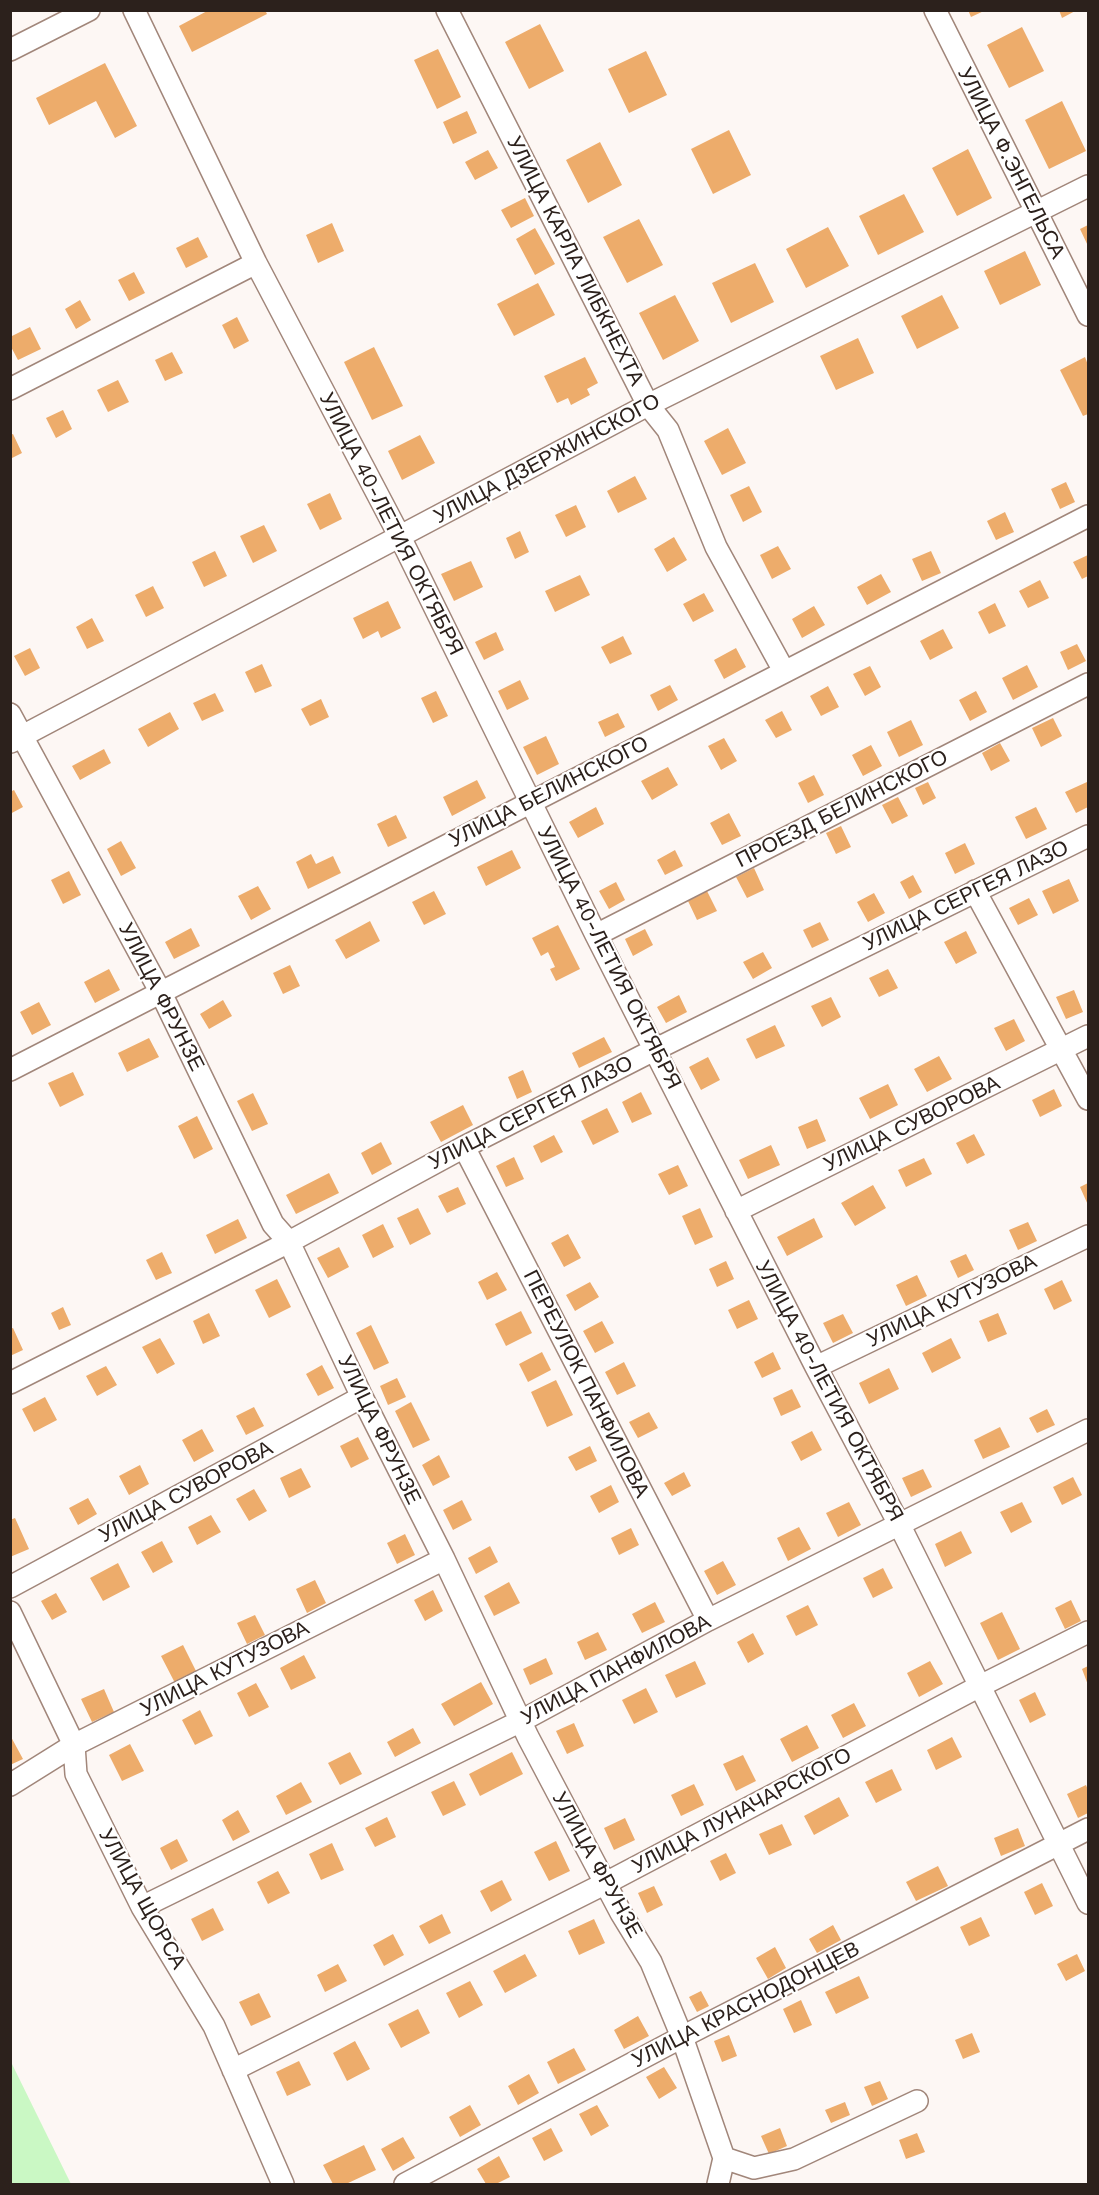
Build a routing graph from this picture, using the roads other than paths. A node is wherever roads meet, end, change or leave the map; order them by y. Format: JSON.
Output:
{"nodes":[{"id":1,"x":89,"y":10,"type":"edge"},
{"id":2,"x":134,"y":10,"type":"edge"},
{"id":3,"x":447,"y":10,"type":"edge"},
{"id":4,"x":934,"y":10,"type":"edge"},
{"id":5,"x":10,"y":50,"type":"edge"},
{"id":6,"x":1089,"y":186,"type":"edge"},
{"id":7,"x":1035,"y":212,"type":"junction"},
{"id":8,"x":256,"y":262,"type":"junction"},
{"id":9,"x":1089,"y":315,"type":"edge"},
{"id":10,"x":10,"y":389,"type":"edge"},
{"id":11,"x":648,"y":405,"type":"junction"},
{"id":12,"x":1089,"y":516,"type":"edge"},
{"id":13,"x":400,"y":537,"type":"junction"},
{"id":14,"x":784,"y":670,"type":"junction"},
{"id":15,"x":1089,"y":684,"type":"edge"},
{"id":16,"x":10,"y":714,"type":"edge"},
{"id":17,"x":16,"y":740,"type":"edge"},
{"id":18,"x":531,"y":802,"type":"junction"},
{"id":19,"x":1089,"y":836,"type":"edge"},
{"id":20,"x":975,"y":891,"type":"junction"},
{"id":21,"x":596,"y":935,"type":"junction"},
{"id":22,"x":160,"y":992,"type":"junction"},
{"id":23,"x":1089,"y":1036,"type":"edge"},
{"id":24,"x":1063,"y":1049,"type":"junction"},
{"id":25,"x":654,"y":1050,"type":"junction"},
{"id":26,"x":10,"y":1070,"type":"edge"},
{"id":27,"x":1089,"y":1099,"type":"edge"},
{"id":28,"x":464,"y":1148,"type":"junction"},
{"id":29,"x":736,"y":1211,"type":"junction"},
{"id":30,"x":1089,"y":1236,"type":"edge"},
{"id":31,"x":289,"y":1242,"type":"junction"},
{"id":32,"x":816,"y":1367,"type":"junction"},
{"id":33,"x":10,"y":1383,"type":"edge"},
{"id":34,"x":362,"y":1397,"type":"junction"},
{"id":35,"x":1089,"y":1430,"type":"edge"},
{"id":36,"x":898,"y":1524,"type":"junction"},
{"id":37,"x":444,"y":1559,"type":"junction"},
{"id":38,"x":10,"y":1587,"type":"edge"},
{"id":39,"x":10,"y":1612,"type":"edge"},
{"id":40,"x":708,"y":1620,"type":"junction"},
{"id":41,"x":1089,"y":1632,"type":"edge"},
{"id":42,"x":980,"y":1686,"type":"junction"},
{"id":43,"x":521,"y":1721,"type":"junction"},
{"id":44,"x":74,"y":1744,"type":"junction"},
{"id":45,"x":10,"y":1785,"type":"edge"},
{"id":46,"x":1089,"y":1829,"type":"edge"},
{"id":47,"x":1058,"y":1843,"type":"junction"},
{"id":48,"x":606,"y":1883,"type":"junction"},
{"id":49,"x":1089,"y":1903,"type":"edge"},
{"id":50,"x":142,"y":1907,"type":"junction"},
{"id":51,"x":682,"y":2037,"type":"junction"},
{"id":52,"x":233,"y":2070,"type":"junction"},
{"id":53,"x":917,"y":2101,"type":"dead end"},
{"id":54,"x":724,"y":2158,"type":"junction"},
{"id":55,"x":283,"y":2184,"type":"edge"},
{"id":56,"x":405,"y":2184,"type":"edge"},
{"id":57,"x":718,"y":2184,"type":"edge"}],
"edges":[{"from":1,"to":5,"type":"street"},
{"from":2,"to":8,"type":"street","name":"УЛИЦА 40-ЛЕТИЯ ОКТЯБРЯ"},
{"from":3,"to":11,"type":"street","name":"УЛИЦА КАРЛА ЛИБКНЕХТА"},
{"from":4,"to":7,"type":"street","name":"УЛИЦА Ф.ЭНГЕЛЬСА"},
{"from":6,"to":7,"type":"street","name":"УЛИЦА ДЗЕРЖИНСКОГО"},
{"from":7,"to":9,"type":"street","name":"УЛИЦА Ф.ЭНГЕЛЬСА"},
{"from":7,"to":11,"type":"street","name":"УЛИЦА ДЗЕРЖИНСКОГО"},
{"from":8,"to":10,"type":"street"},
{"from":8,"to":13,"type":"street","name":"УЛИЦА 40-ЛЕТИЯ ОКТЯБРЯ"},
{"from":11,"to":13,"type":"street","name":"УЛИЦА ДЗЕРЖИНСКОГО"},
{"from":11,"to":14,"type":"street","name":"УЛИЦА КАРЛА ЛИБКНЕХТА"},
{"from":12,"to":14,"type":"street","name":"УЛИЦА БЕЛИНСКОГО"},
{"from":13,"to":17,"type":"street","name":"УЛИЦА ДЗЕРЖИНСКОГО"},
{"from":13,"to":18,"type":"street","name":"УЛИЦА 40-ЛЕТИЯ ОКТЯБРЯ"},
{"from":14,"to":18,"type":"street","name":"УЛИЦА БЕЛИНСКОГО"},
{"from":15,"to":21,"type":"street","name":"ПРОЕЗД БЕЛИНСКОГО"},
{"from":16,"to":17,"type":"street","name":"УЛИЦА ФРУНЗЕ"},
{"from":17,"to":22,"type":"street","name":"УЛИЦА ФРУНЗЕ"},
{"from":18,"to":21,"type":"street","name":"УЛИЦА 40-ЛЕТИЯ ОКТЯБРЯ"},
{"from":18,"to":22,"type":"street","name":"УЛИЦА БЕЛИНСКОГО"},
{"from":19,"to":20,"type":"street","name":"УЛИЦА СЕРГЕЯ ЛАЗО"},
{"from":20,"to":24,"type":"street"},
{"from":20,"to":25,"type":"street","name":"УЛИЦА СЕРГЕЯ ЛАЗО"},
{"from":21,"to":25,"type":"street","name":"УЛИЦА 40-ЛЕТИЯ ОКТЯБРЯ"},
{"from":22,"to":26,"type":"street","name":"УЛИЦА БЕЛИНСКОГО"},
{"from":22,"to":31,"type":"street","name":"УЛИЦА ФРУНЗЕ"},
{"from":23,"to":24,"type":"street","name":"УЛИЦА СУВОРОВА"},
{"from":24,"to":27,"type":"street"},
{"from":24,"to":29,"type":"street","name":"УЛИЦА СУВОРОВА"},
{"from":25,"to":28,"type":"street","name":"УЛИЦА СЕРГЕЯ ЛАЗО"},
{"from":25,"to":29,"type":"street","name":"УЛИЦА 40-ЛЕТИЯ ОКТЯБРЯ"},
{"from":28,"to":31,"type":"street","name":"УЛИЦА СЕРГЕЯ ЛАЗО"},
{"from":28,"to":40,"type":"street","name":"ПЕРЕУЛОК ПАНФИЛОВА"},
{"from":29,"to":32,"type":"street","name":"УЛИЦА 40-ЛЕТИЯ ОКТЯБРЯ"},
{"from":30,"to":32,"type":"street","name":"УЛИЦА КУТУЗОВА"},
{"from":31,"to":33,"type":"street","name":"УЛИЦА СЕРГЕЯ ЛАЗО"},
{"from":31,"to":34,"type":"street","name":"УЛИЦА ФРУНЗЕ"},
{"from":32,"to":36,"type":"street","name":"УЛИЦА 40-ЛЕТИЯ ОКТЯБРЯ"},
{"from":34,"to":37,"type":"street","name":"УЛИЦА ФРУНЗЕ"},
{"from":34,"to":38,"type":"street","name":"УЛИЦА СУВОРОВА"},
{"from":35,"to":36,"type":"street","name":"УЛИЦА ПАНФИЛОВА"},
{"from":36,"to":40,"type":"street","name":"УЛИЦА ПАНФИЛОВА"},
{"from":36,"to":42,"type":"street","name":"УЛИЦА 40-ЛЕТИЯ ОКТЯБРЯ"},
{"from":37,"to":43,"type":"street","name":"УЛИЦА ФРУНЗЕ"},
{"from":37,"to":44,"type":"street","name":"УЛИЦА КУТУЗОВА"},
{"from":39,"to":44,"type":"street","name":"УЛИЦА ЩОРСА"},
{"from":40,"to":43,"type":"street","name":"УЛИЦА ПАНФИЛОВА"},
{"from":41,"to":42,"type":"street","name":"УЛИЦА ЛУНАЧАРСКОГО"},
{"from":42,"to":47,"type":"street","name":"УЛИЦА 40-ЛЕТИЯ ОКТЯБРЯ"},
{"from":42,"to":48,"type":"street","name":"УЛИЦА ЛУНАЧАРСКОГО"},
{"from":43,"to":48,"type":"street","name":"УЛИЦА ФРУНЗЕ"},
{"from":43,"to":50,"type":"street","name":"УЛИЦА ПАНФИЛОВА"},
{"from":44,"to":45,"type":"street","name":"УЛИЦА КУТУЗОВА"},
{"from":44,"to":50,"type":"street","name":"УЛИЦА ЩОРСА"},
{"from":46,"to":47,"type":"street","name":"УЛИЦА КРАСНОДОНЦЕВ"},
{"from":47,"to":49,"type":"street","name":"УЛИЦА 40-ЛЕТИЯ ОКТЯБРЯ"},
{"from":47,"to":51,"type":"street","name":"УЛИЦА КРАСНОДОНЦЕВ"},
{"from":48,"to":51,"type":"street","name":"УЛИЦА ФРУНЗЕ"},
{"from":48,"to":52,"type":"street","name":"УЛИЦА ЛУНАЧАРСКОГО"},
{"from":50,"to":52,"type":"street","name":"УЛИЦА ЩОРСА"},
{"from":51,"to":54,"type":"street","name":"УЛИЦА ФРУНЗЕ"},
{"from":51,"to":56,"type":"street","name":"УЛИЦА КРАСНОДОНЦЕВ"},
{"from":52,"to":55,"type":"street","name":"УЛИЦА ЩОРСА"},
{"from":53,"to":54,"type":"street"},
{"from":54,"to":57,"type":"street"}]}
